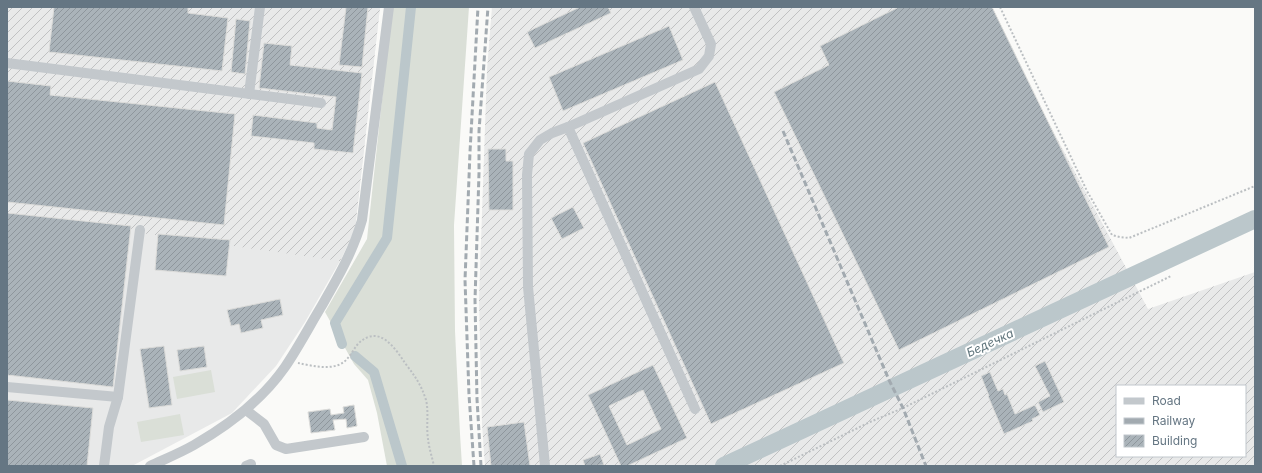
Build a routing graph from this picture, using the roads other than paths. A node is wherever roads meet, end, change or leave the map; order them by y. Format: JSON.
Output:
{"nodes":[{"id":1,"x":260,"y":7,"type":"edge"},
{"id":2,"x":389,"y":7,"type":"edge"},
{"id":3,"x":694,"y":7,"type":"edge"},
{"id":4,"x":7,"y":63,"type":"edge"},
{"id":5,"x":249,"y":94,"type":"junction"},
{"id":6,"x":321,"y":103,"type":"dead end"},
{"id":7,"x":568,"y":127,"type":"junction"},
{"id":8,"x":140,"y":230,"type":"dead end"},
{"id":9,"x":7,"y":387,"type":"edge"},
{"id":10,"x":118,"y":397,"type":"junction"},
{"id":11,"x":246,"y":410,"type":"junction"},
{"id":12,"x":695,"y":410,"type":"dead end"},
{"id":13,"x":364,"y":437,"type":"dead end"},
{"id":14,"x":104,"y":466,"type":"edge"},
{"id":15,"x":150,"y":466,"type":"edge"},
{"id":16,"x":545,"y":466,"type":"edge"}],
"edges":[{"from":1,"to":5,"type":"street"},
{"from":2,"to":11,"type":"street"},
{"from":3,"to":7,"type":"street"},
{"from":4,"to":5,"type":"street"},
{"from":5,"to":6,"type":"street"},
{"from":7,"to":12,"type":"street"},
{"from":7,"to":16,"type":"street"},
{"from":8,"to":10,"type":"street"},
{"from":9,"to":10,"type":"street"},
{"from":10,"to":14,"type":"street"},
{"from":11,"to":13,"type":"street"},
{"from":11,"to":15,"type":"street"}]}
